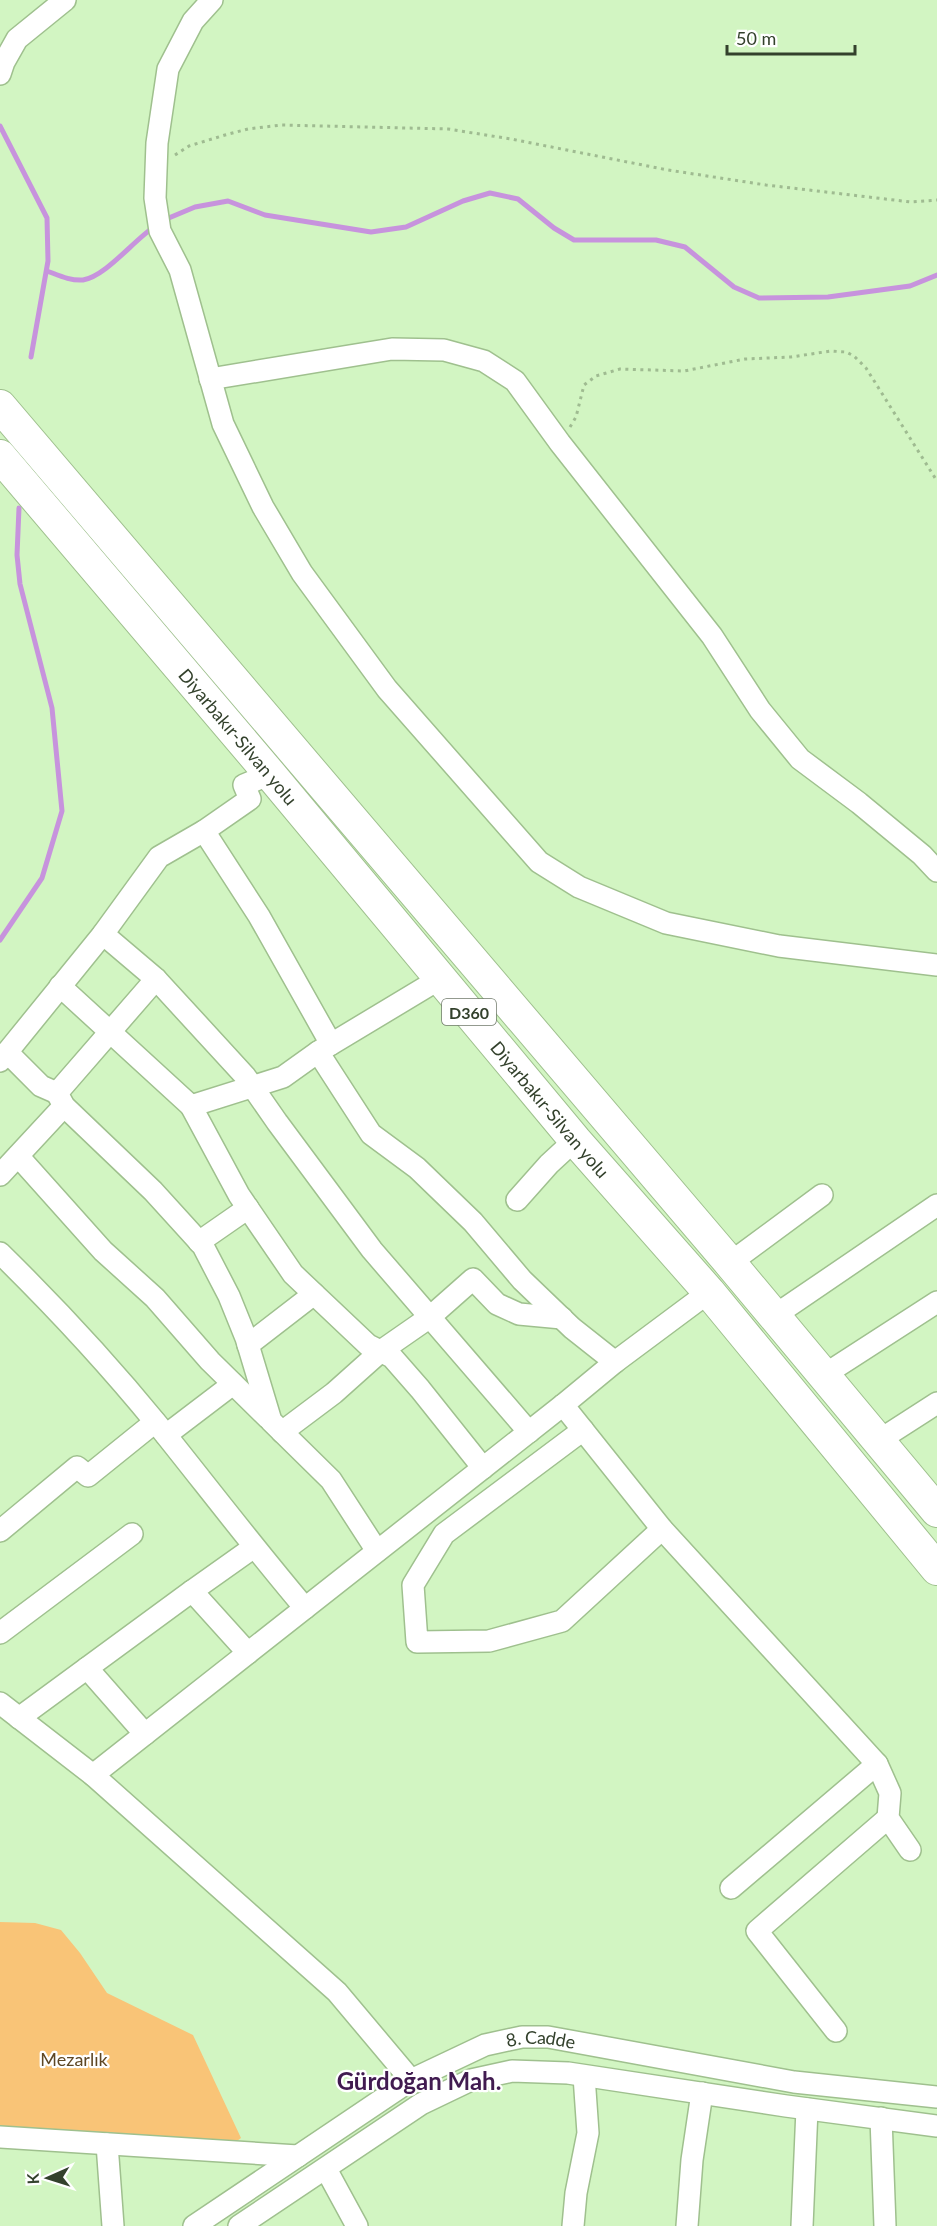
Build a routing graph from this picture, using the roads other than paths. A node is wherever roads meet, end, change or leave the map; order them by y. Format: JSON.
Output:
{"nodes":[{"id":1,"x":65,"y":0,"type":"edge"},
{"id":2,"x":212,"y":0,"type":"edge"},
{"id":3,"x":0,"y":74,"type":"edge"},
{"id":4,"x":210,"y":379,"type":"junction"},
{"id":5,"x":0,"y":406,"type":"edge"},
{"id":6,"x":0,"y":456,"type":"edge"},
{"id":7,"x":270,"y":774,"type":"junction"},
{"id":8,"x":204,"y":831,"type":"junction"},
{"id":9,"x":937,"y":871,"type":"edge"},
{"id":10,"x":104,"y":934,"type":"junction"},
{"id":11,"x":937,"y":965,"type":"edge"},
{"id":12,"x":441,"y":978,"type":"junction"},
{"id":13,"x":156,"y":979,"type":"junction"},
{"id":14,"x":60,"y":986,"type":"junction"},
{"id":15,"x":110,"y":1032,"type":"junction"},
{"id":16,"x":325,"y":1048,"type":"junction"},
{"id":17,"x":3,"y":1056,"type":"edge"},
{"id":18,"x":252,"y":1087,"type":"junction"},
{"id":19,"x":61,"y":1099,"type":"junction"},
{"id":20,"x":191,"y":1106,"type":"junction"},
{"id":21,"x":575,"y":1140,"type":"junction"},
{"id":22,"x":18,"y":1156,"type":"junction"},
{"id":23,"x":0,"y":1175,"type":"edge"},
{"id":24,"x":822,"y":1195,"type":"dead end"},
{"id":25,"x":517,"y":1200,"type":"dead end"},
{"id":26,"x":937,"y":1205,"type":"edge"},
{"id":27,"x":248,"y":1208,"type":"junction"},
{"id":28,"x":199,"y":1242,"type":"junction"},
{"id":29,"x":0,"y":1253,"type":"edge"},
{"id":30,"x":729,"y":1263,"type":"junction"},
{"id":31,"x":709,"y":1292,"type":"junction"},
{"id":32,"x":314,"y":1294,"type":"junction"},
{"id":33,"x":937,"y":1302,"type":"edge"},
{"id":34,"x":774,"y":1316,"type":"junction"},
{"id":35,"x":430,"y":1317,"type":"junction"},
{"id":36,"x":562,"y":1318,"type":"junction"},
{"id":37,"x":248,"y":1345,"type":"junction"},
{"id":38,"x":381,"y":1351,"type":"junction"},
{"id":39,"x":615,"y":1362,"type":"junction"},
{"id":40,"x":824,"y":1376,"type":"junction"},
{"id":41,"x":233,"y":1384,"type":"junction"},
{"id":42,"x":937,"y":1403,"type":"edge"},
{"id":43,"x":564,"y":1405,"type":"junction"},
{"id":44,"x":276,"y":1426,"type":"junction"},
{"id":45,"x":161,"y":1429,"type":"junction"},
{"id":46,"x":583,"y":1430,"type":"junction"},
{"id":47,"x":530,"y":1432,"type":"junction"},
{"id":48,"x":878,"y":1441,"type":"junction"},
{"id":49,"x":483,"y":1468,"type":"junction"},
{"id":50,"x":937,"y":1511,"type":"edge"},
{"id":51,"x":662,"y":1529,"type":"junction"},
{"id":52,"x":0,"y":1531,"type":"edge"},
{"id":53,"x":132,"y":1534,"type":"dead end"},
{"id":54,"x":254,"y":1547,"type":"junction"},
{"id":55,"x":377,"y":1551,"type":"junction"},
{"id":56,"x":937,"y":1569,"type":"edge"},
{"id":57,"x":192,"y":1591,"type":"junction"},
{"id":58,"x":305,"y":1608,"type":"junction"},
{"id":59,"x":0,"y":1633,"type":"edge"},
{"id":60,"x":248,"y":1653,"type":"junction"},
{"id":61,"x":87,"y":1668,"type":"junction"},
{"id":62,"x":0,"y":1703,"type":"edge"},
{"id":63,"x":19,"y":1718,"type":"junction"},
{"id":64,"x":145,"y":1734,"type":"junction"},
{"id":65,"x":877,"y":1764,"type":"junction"},
{"id":66,"x":93,"y":1775,"type":"junction"},
{"id":67,"x":888,"y":1818,"type":"junction"},
{"id":68,"x":910,"y":1850,"type":"dead end"},
{"id":69,"x":730,"y":1888,"type":"dead end"},
{"id":70,"x":836,"y":2031,"type":"dead end"},
{"id":71,"x":584,"y":2076,"type":"junction"},
{"id":72,"x":411,"y":2080,"type":"junction"},
{"id":73,"x":702,"y":2093,"type":"junction"},
{"id":74,"x":937,"y":2097,"type":"edge"},
{"id":75,"x":807,"y":2109,"type":"junction"},
{"id":76,"x":881,"y":2118,"type":"junction"},
{"id":77,"x":937,"y":2126,"type":"edge"},
{"id":78,"x":0,"y":2137,"type":"edge"},
{"id":79,"x":107,"y":2144,"type":"junction"},
{"id":80,"x":298,"y":2156,"type":"junction"},
{"id":81,"x":326,"y":2169,"type":"junction"},
{"id":82,"x":113,"y":2226,"type":"edge"},
{"id":83,"x":194,"y":2226,"type":"edge"},
{"id":84,"x":239,"y":2226,"type":"edge"},
{"id":85,"x":357,"y":2226,"type":"edge"},
{"id":86,"x":573,"y":2226,"type":"edge"},
{"id":87,"x":687,"y":2226,"type":"edge"},
{"id":88,"x":802,"y":2226,"type":"edge"},
{"id":89,"x":885,"y":2226,"type":"edge"}],
"edges":[{"from":1,"to":3,"type":"street"},
{"from":2,"to":4,"type":"street"},
{"from":4,"to":9,"type":"street"},
{"from":4,"to":11,"type":"street"},
{"from":5,"to":30,"type":"highway","name":"Diyarbakır-Silvan yolu","number":"D360"},
{"from":6,"to":7,"type":"highway","name":"Diyarbakır-Silvan yolu","number":"D360"},
{"from":7,"to":8,"type":"street"},
{"from":7,"to":12,"type":"highway","name":"Diyarbakır-Silvan yolu","number":"D360"},
{"from":8,"to":10,"type":"street"},
{"from":8,"to":16,"type":"street"},
{"from":10,"to":13,"type":"street"},
{"from":10,"to":14,"type":"street"},
{"from":12,"to":16,"type":"street"},
{"from":12,"to":21,"type":"highway","name":"Diyarbakır-Silvan yolu","number":"D360"},
{"from":13,"to":15,"type":"street"},
{"from":13,"to":18,"type":"street"},
{"from":14,"to":15,"type":"street"},
{"from":14,"to":17,"type":"street"},
{"from":15,"to":19,"type":"street"},
{"from":15,"to":20,"type":"street"},
{"from":16,"to":18,"type":"street"},
{"from":16,"to":36,"type":"street"},
{"from":17,"to":19,"type":"street"},
{"from":18,"to":20,"type":"street"},
{"from":18,"to":35,"type":"street"},
{"from":19,"to":22,"type":"street"},
{"from":19,"to":28,"type":"street"},
{"from":20,"to":27,"type":"street"},
{"from":21,"to":25,"type":"street"},
{"from":21,"to":31,"type":"highway","name":"Diyarbakır-Silvan yolu","number":"D360"},
{"from":22,"to":23,"type":"street"},
{"from":22,"to":41,"type":"street"},
{"from":24,"to":30,"type":"street"},
{"from":26,"to":34,"type":"street"},
{"from":27,"to":28,"type":"street"},
{"from":27,"to":32,"type":"street"},
{"from":28,"to":37,"type":"street"},
{"from":29,"to":45,"type":"street"},
{"from":30,"to":34,"type":"highway","name":"Diyarbakır-Silvan yolu","number":"D360"},
{"from":31,"to":39,"type":"street"},
{"from":31,"to":56,"type":"highway","name":"Diyarbakır-Silvan yolu","number":"D360"},
{"from":32,"to":37,"type":"street"},
{"from":32,"to":38,"type":"street"},
{"from":33,"to":40,"type":"street"},
{"from":34,"to":40,"type":"highway","name":"Diyarbakır-Silvan yolu","number":"D360"},
{"from":35,"to":36,"type":"street"},
{"from":35,"to":38,"type":"street"},
{"from":35,"to":47,"type":"street"},
{"from":36,"to":39,"type":"street"},
{"from":37,"to":44,"type":"street"},
{"from":38,"to":44,"type":"street"},
{"from":38,"to":49,"type":"street"},
{"from":39,"to":43,"type":"street"},
{"from":40,"to":48,"type":"highway","name":"Diyarbakır-Silvan yolu","number":"D360"},
{"from":41,"to":44,"type":"street"},
{"from":41,"to":45,"type":"street"},
{"from":42,"to":48,"type":"street"},
{"from":43,"to":46,"type":"street"},
{"from":43,"to":47,"type":"street"},
{"from":44,"to":55,"type":"street"},
{"from":45,"to":52,"type":"street"},
{"from":45,"to":54,"type":"street"},
{"from":46,"to":51,"type":"street"},
{"from":46,"to":51,"type":"street"},
{"from":47,"to":49,"type":"street"},
{"from":48,"to":50,"type":"highway","name":"Diyarbakır-Silvan yolu","number":"D360"},
{"from":49,"to":55,"type":"street"},
{"from":51,"to":65,"type":"street"},
{"from":53,"to":59,"type":"street"},
{"from":54,"to":57,"type":"street"},
{"from":54,"to":58,"type":"street"},
{"from":55,"to":58,"type":"street"},
{"from":57,"to":60,"type":"street"},
{"from":57,"to":61,"type":"street"},
{"from":58,"to":60,"type":"street"},
{"from":60,"to":64,"type":"street"},
{"from":61,"to":63,"type":"street"},
{"from":61,"to":64,"type":"street"},
{"from":62,"to":63,"type":"street"},
{"from":63,"to":66,"type":"street"},
{"from":64,"to":66,"type":"street"},
{"from":65,"to":67,"type":"street"},
{"from":65,"to":69,"type":"street"},
{"from":66,"to":72,"type":"street"},
{"from":67,"to":68,"type":"street"},
{"from":67,"to":70,"type":"street"},
{"from":71,"to":73,"type":"street","name":"8. Cadde"},
{"from":71,"to":81,"type":"street","name":"8. Cadde"},
{"from":71,"to":86,"type":"street"},
{"from":72,"to":74,"type":"street","name":"8. Cadde"},
{"from":72,"to":80,"type":"street","name":"8. Cadde"},
{"from":73,"to":75,"type":"street","name":"8. Cadde"},
{"from":73,"to":87,"type":"street"},
{"from":75,"to":76,"type":"street","name":"8. Cadde"},
{"from":75,"to":88,"type":"street"},
{"from":76,"to":77,"type":"street","name":"8. Cadde"},
{"from":76,"to":89,"type":"street"},
{"from":78,"to":79,"type":"street"},
{"from":79,"to":80,"type":"street"},
{"from":79,"to":82,"type":"street"},
{"from":80,"to":83,"type":"street","name":"8. Cadde"},
{"from":81,"to":84,"type":"street","name":"8. Cadde"},
{"from":81,"to":85,"type":"street"}]}
